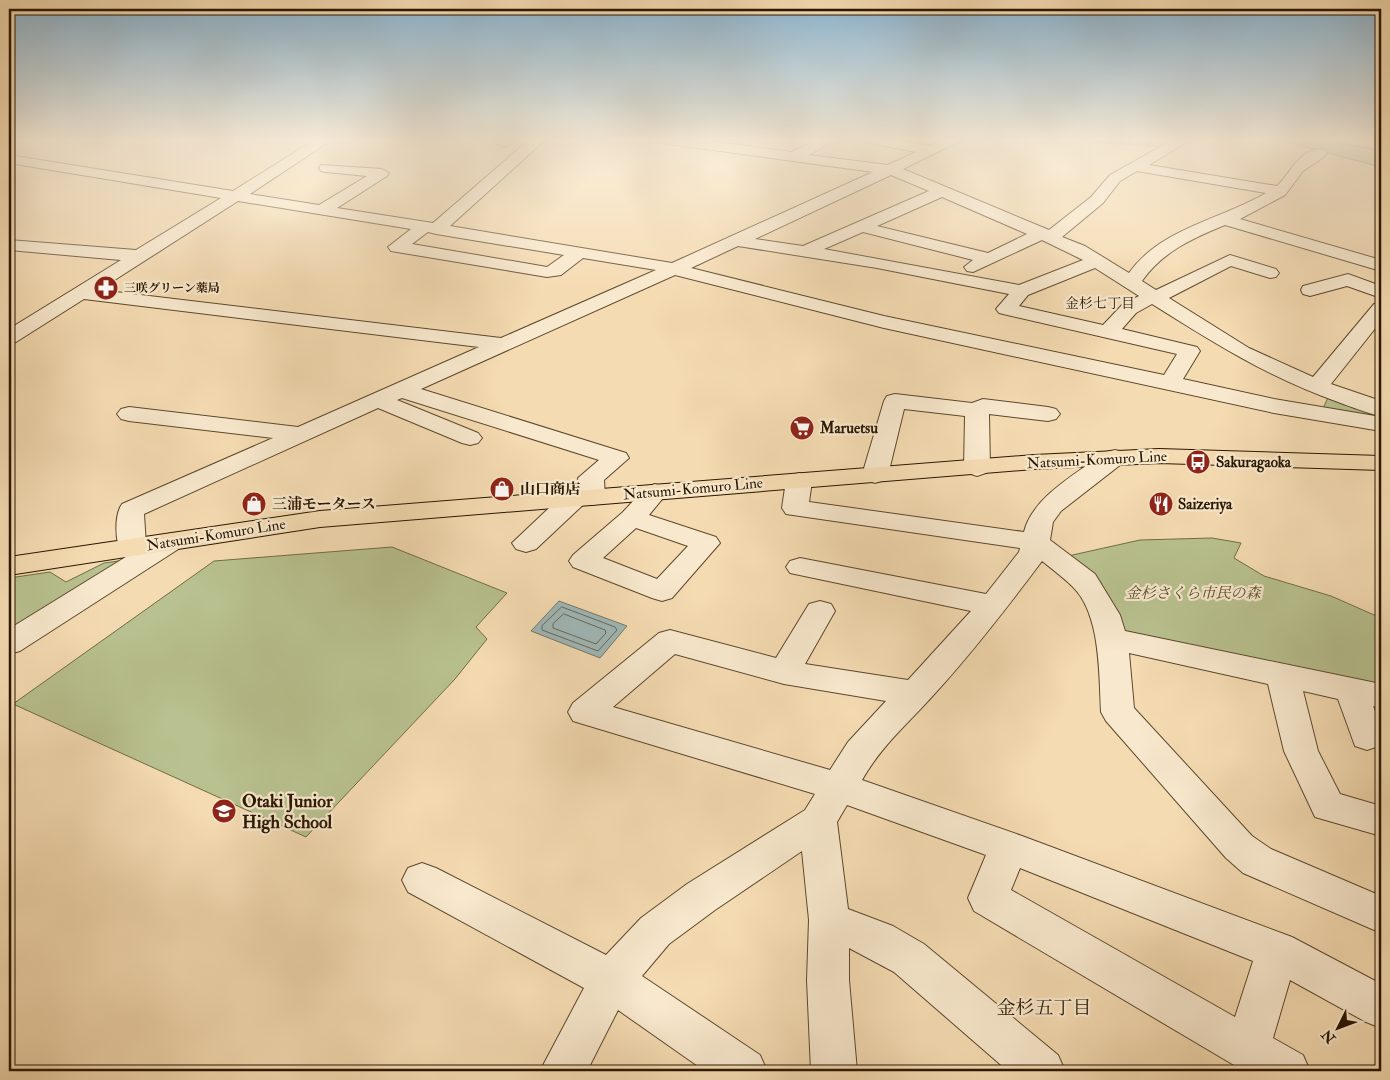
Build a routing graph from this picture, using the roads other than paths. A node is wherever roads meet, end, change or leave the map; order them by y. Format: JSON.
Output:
{"nodes":[{"id":1,"x":195,"y":189,"type":"edge"},
{"id":2,"x":246,"y":189,"type":"edge"},
{"id":3,"x":355,"y":189,"type":"edge"},
{"id":4,"x":477,"y":189,"type":"edge"},
{"id":5,"x":850,"y":189,"type":"edge"},
{"id":6,"x":937,"y":189,"type":"edge"},
{"id":7,"x":1106,"y":189,"type":"edge"},
{"id":8,"x":1270,"y":189,"type":"edge"},
{"id":9,"x":942,"y":191,"type":"junction"},
{"id":10,"x":1279,"y":191,"type":"joint"},
{"id":11,"x":235,"y":196,"type":"junction"},
{"id":12,"x":322,"y":210,"type":"junction"},
{"id":13,"x":1223,"y":219,"type":"junction"},
{"id":14,"x":862,"y":227,"type":"junction"},
{"id":15,"x":430,"y":228,"type":"junction"},
{"id":16,"x":1197,"y":231,"type":"junction"},
{"id":17,"x":1047,"y":235,"type":"junction"},
{"id":18,"x":1224,"y":239,"type":"dead end"},
{"id":19,"x":736,"y":241,"type":"junction"},
{"id":20,"x":9,"y":245,"type":"edge"},
{"id":21,"x":806,"y":251,"type":"junction"},
{"id":22,"x":580,"y":252,"type":"junction"},
{"id":23,"x":1381,"y":253,"type":"edge"},
{"id":24,"x":139,"y":256,"type":"junction"},
{"id":25,"x":1356,"y":257,"type":"junction"},
{"id":26,"x":990,"y":259,"type":"junction"},
{"id":27,"x":1096,"y":261,"type":"junction"},
{"id":28,"x":1315,"y":265,"type":"dead end"},
{"id":29,"x":1381,"y":266,"type":"edge"},
{"id":30,"x":673,"y":268,"type":"junction"},
{"id":31,"x":1270,"y":273,"type":"dead end"},
{"id":32,"x":951,"y":278,"type":"junction"},
{"id":33,"x":1131,"y":282,"type":"junction"},
{"id":34,"x":1310,"y":290,"type":"dead end"},
{"id":35,"x":1021,"y":291,"type":"junction"},
{"id":36,"x":1381,"y":292,"type":"edge"},
{"id":37,"x":80,"y":293,"type":"junction"},
{"id":38,"x":1154,"y":296,"type":"junction"},
{"id":39,"x":1381,"y":308,"type":"edge"},
{"id":40,"x":993,"y":325,"type":"junction"},
{"id":41,"x":1108,"y":332,"type":"junction"},
{"id":42,"x":9,"y":338,"type":"edge"},
{"id":43,"x":502,"y":344,"type":"junction"},
{"id":44,"x":1169,"y":383,"type":"junction"},
{"id":45,"x":1317,"y":387,"type":"junction"},
{"id":46,"x":401,"y":390,"type":"junction"},
{"id":47,"x":378,"y":400,"type":"junction"},
{"id":48,"x":1381,"y":409,"type":"edge"},
{"id":49,"x":977,"y":411,"type":"junction"},
{"id":50,"x":129,"y":414,"type":"dead end"},
{"id":51,"x":1048,"y":414,"type":"dead end"},
{"id":52,"x":1381,"y":424,"type":"edge"},
{"id":53,"x":302,"y":434,"type":"junction"},
{"id":54,"x":470,"y":438,"type":"dead end"},
{"id":55,"x":1115,"y":457,"type":"junction"},
{"id":56,"x":1381,"y":462,"type":"edge"},
{"id":57,"x":977,"y":468,"type":"junction"},
{"id":58,"x":875,"y":474,"type":"junction"},
{"id":59,"x":799,"y":480,"type":"junction"},
{"id":60,"x":655,"y":492,"type":"junction"},
{"id":61,"x":583,"y":498,"type":"junction"},
{"id":62,"x":632,"y":518,"type":"dead end"},
{"id":63,"x":170,"y":542,"type":"junction"},
{"id":64,"x":1035,"y":542,"type":"junction"},
{"id":65,"x":526,"y":543,"type":"dead end"},
{"id":66,"x":132,"y":548,"type":"junction"},
{"id":67,"x":9,"y":566,"type":"edge"},
{"id":68,"x":800,"y":567,"type":"dead end"},
{"id":69,"x":993,"y":605,"type":"junction"},
{"id":70,"x":820,"y":611,"type":"dead end"},
{"id":71,"x":1112,"y":639,"type":"junction"},
{"id":72,"x":9,"y":643,"type":"edge"},
{"id":73,"x":784,"y":672,"type":"junction"},
{"id":74,"x":1282,"y":674,"type":"junction"},
{"id":75,"x":1366,"y":692,"type":"edge"},
{"id":76,"x":916,"y":693,"type":"junction"},
{"id":77,"x":1367,"y":737,"type":"dead end"},
{"id":78,"x":840,"y":787,"type":"junction"},
{"id":79,"x":818,"y":821,"type":"junction"},
{"id":80,"x":1381,"y":821,"type":"edge"},
{"id":81,"x":1008,"y":847,"type":"junction"},
{"id":82,"x":422,"y":880,"type":"dead end"},
{"id":83,"x":1381,"y":915,"type":"edge"},
{"id":84,"x":829,"y":920,"type":"junction"},
{"id":85,"x":1278,"y":951,"type":"junction"},
{"id":86,"x":610,"y":980,"type":"junction"},
{"id":87,"x":1381,"y":1007,"type":"edge"},
{"id":88,"x":1248,"y":1048,"type":"junction"},
{"id":89,"x":563,"y":1071,"type":"edge"},
{"id":90,"x":744,"y":1071,"type":"edge"},
{"id":91,"x":834,"y":1071,"type":"edge"},
{"id":92,"x":1042,"y":1071,"type":"edge"},
{"id":93,"x":1287,"y":1071,"type":"edge"}],
"edges":[{"from":1,"to":11,"type":"street"},
{"from":2,"to":11,"type":"street"},
{"from":3,"to":12,"type":"street"},
{"from":4,"to":15,"type":"street"},
{"from":5,"to":19,"type":"street"},
{"from":6,"to":9,"type":"street"},
{"from":7,"to":17,"type":"street"},
{"from":8,"to":10,"type":"street"},
{"from":9,"to":14,"type":"street"},
{"from":9,"to":17,"type":"street"},
{"from":10,"to":13,"type":"street"},
{"from":11,"to":12,"type":"street"},
{"from":11,"to":24,"type":"street"},
{"from":12,"to":15,"type":"street"},
{"from":13,"to":16,"type":"street"},
{"from":13,"to":25,"type":"street"},
{"from":14,"to":21,"type":"street"},
{"from":14,"to":26,"type":"street"},
{"from":15,"to":22,"type":"street"},
{"from":15,"to":22,"type":"street"},
{"from":16,"to":18,"type":"street"},
{"from":16,"to":33,"type":"street"},
{"from":17,"to":26,"type":"street"},
{"from":17,"to":27,"type":"street"},
{"from":19,"to":21,"type":"street"},
{"from":19,"to":30,"type":"street"},
{"from":20,"to":24,"type":"street"},
{"from":21,"to":32,"type":"street"},
{"from":22,"to":30,"type":"street"},
{"from":23,"to":25,"type":"street"},
{"from":24,"to":37,"type":"street"},
{"from":25,"to":28,"type":"street"},
{"from":25,"to":29,"type":"street"},
{"from":26,"to":32,"type":"street"},
{"from":27,"to":33,"type":"street"},
{"from":27,"to":35,"type":"street"},
{"from":30,"to":40,"type":"street"},
{"from":30,"to":43,"type":"street"},
{"from":31,"to":38,"type":"street"},
{"from":32,"to":35,"type":"street"},
{"from":33,"to":38,"type":"street"},
{"from":34,"to":36,"type":"street"},
{"from":35,"to":40,"type":"street"},
{"from":37,"to":42,"type":"street"},
{"from":37,"to":43,"type":"street"},
{"from":38,"to":41,"type":"street"},
{"from":38,"to":45,"type":"street"},
{"from":39,"to":45,"type":"street"},
{"from":40,"to":41,"type":"street"},
{"from":40,"to":44,"type":"street"},
{"from":41,"to":44,"type":"street"},
{"from":43,"to":46,"type":"street"},
{"from":44,"to":52,"type":"street"},
{"from":45,"to":48,"type":"street"},
{"from":46,"to":47,"type":"street"},
{"from":46,"to":61,"type":"street"},
{"from":47,"to":53,"type":"street"},
{"from":47,"to":54,"type":"street"},
{"from":49,"to":51,"type":"street"},
{"from":49,"to":57,"type":"street"},
{"from":49,"to":58,"type":"street"},
{"from":50,"to":53,"type":"street"},
{"from":53,"to":66,"type":"street"},
{"from":55,"to":56,"type":"main road","name":"Natsumi-Komuro Line"},
{"from":55,"to":57,"type":"main road","name":"Natsumi-Komuro Line"},
{"from":55,"to":64,"type":"street"},
{"from":57,"to":58,"type":"main road","name":"Natsumi-Komuro Line"},
{"from":58,"to":59,"type":"main road","name":"Natsumi-Komuro Line"},
{"from":59,"to":60,"type":"main road","name":"Natsumi-Komuro Line"},
{"from":59,"to":64,"type":"street"},
{"from":60,"to":61,"type":"main road","name":"Natsumi-Komuro Line"},
{"from":60,"to":62,"type":"street"},
{"from":61,"to":63,"type":"main road","name":"Natsumi-Komuro Line"},
{"from":61,"to":65,"type":"street"},
{"from":63,"to":66,"type":"main road","name":"Natsumi-Komuro Line"},
{"from":63,"to":72,"type":"street"},
{"from":64,"to":69,"type":"street"},
{"from":64,"to":71,"type":"street"},
{"from":66,"to":67,"type":"main road","name":"Natsumi-Komuro Line"},
{"from":68,"to":69,"type":"street"},
{"from":69,"to":76,"type":"street"},
{"from":70,"to":73,"type":"street"},
{"from":71,"to":74,"type":"street"},
{"from":71,"to":83,"type":"street"},
{"from":73,"to":76,"type":"street"},
{"from":73,"to":78,"type":"street"},
{"from":74,"to":75,"type":"street"},
{"from":74,"to":80,"type":"street"},
{"from":75,"to":77,"type":"street"},
{"from":76,"to":78,"type":"street"},
{"from":78,"to":79,"type":"street"},
{"from":78,"to":81,"type":"street"},
{"from":79,"to":84,"type":"street"},
{"from":79,"to":86,"type":"street"},
{"from":81,"to":85,"type":"street"},
{"from":81,"to":88,"type":"street"},
{"from":82,"to":86,"type":"street"},
{"from":84,"to":91,"type":"street"},
{"from":84,"to":92,"type":"street"},
{"from":85,"to":87,"type":"street"},
{"from":85,"to":88,"type":"street"},
{"from":86,"to":89,"type":"street"},
{"from":86,"to":90,"type":"street"},
{"from":88,"to":93,"type":"street"}]}
